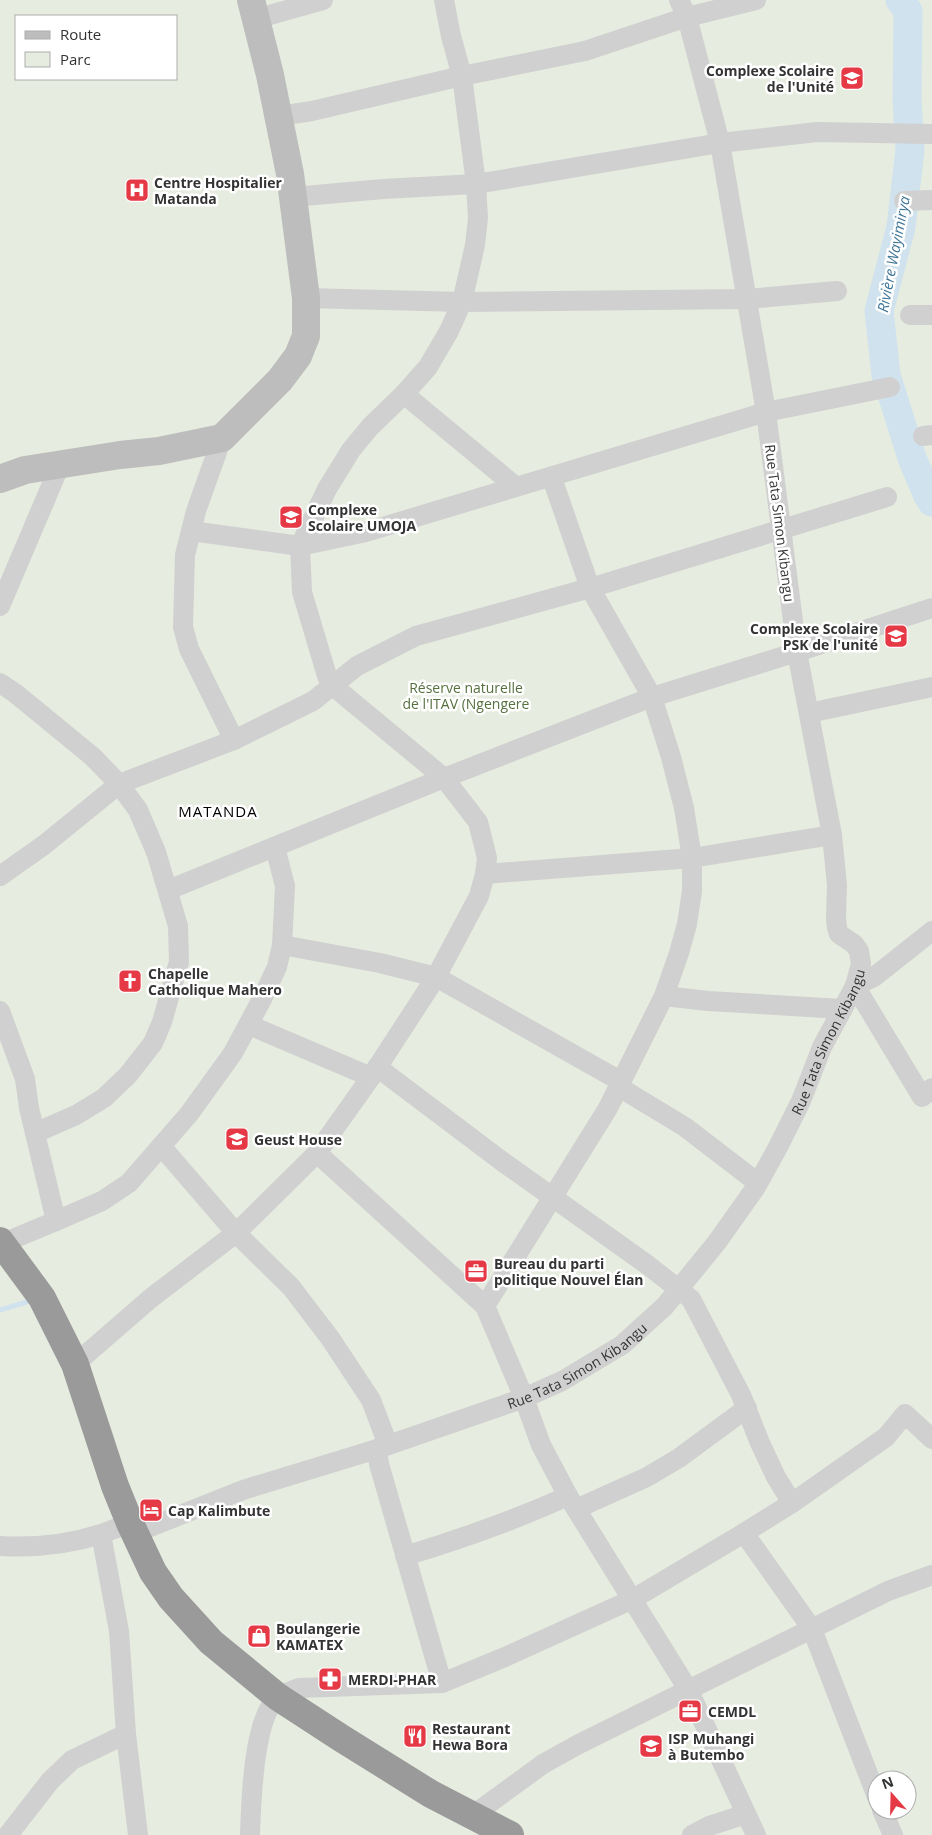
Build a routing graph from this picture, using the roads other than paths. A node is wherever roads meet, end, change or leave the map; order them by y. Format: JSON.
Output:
{"nodes":[{"id":1,"x":323,"y":0,"type":"edge"},
{"id":2,"x":444,"y":0,"type":"edge"},
{"id":3,"x":756,"y":0,"type":"edge"},
{"id":4,"x":683,"y":8,"type":"edge"},
{"id":5,"x":253,"y":9,"type":"edge"},
{"id":6,"x":462,"y":76,"type":"junction"},
{"id":7,"x":280,"y":116,"type":"junction"},
{"id":8,"x":924,"y":134,"type":"edge"},
{"id":9,"x":720,"y":143,"type":"junction"},
{"id":10,"x":476,"y":184,"type":"junction"},
{"id":11,"x":292,"y":197,"type":"junction"},
{"id":12,"x":932,"y":200,"type":"edge"},
{"id":13,"x":904,"y":201,"type":"dead end"},
{"id":14,"x":837,"y":291,"type":"dead end"},
{"id":15,"x":306,"y":298,"type":"junction"},
{"id":16,"x":746,"y":299,"type":"junction"},
{"id":17,"x":462,"y":302,"type":"junction"},
{"id":18,"x":910,"y":315,"type":"dead end"},
{"id":19,"x":932,"y":315,"type":"edge"},
{"id":20,"x":890,"y":387,"type":"dead end"},
{"id":21,"x":404,"y":394,"type":"junction"},
{"id":22,"x":766,"y":412,"type":"junction"},
{"id":23,"x":222,"y":438,"type":"junction"},
{"id":24,"x":60,"y":465,"type":"junction"},
{"id":25,"x":552,"y":478,"type":"junction"},
{"id":26,"x":0,"y":479,"type":"edge"},
{"id":27,"x":515,"y":486,"type":"junction"},
{"id":28,"x":887,"y":497,"type":"dead end"},
{"id":29,"x":781,"y":529,"type":"junction"},
{"id":30,"x":191,"y":531,"type":"junction"},
{"id":31,"x":300,"y":546,"type":"junction"},
{"id":32,"x":590,"y":588,"type":"junction"},
{"id":33,"x":0,"y":606,"type":"edge"},
{"id":34,"x":932,"y":608,"type":"edge"},
{"id":35,"x":797,"y":652,"type":"junction"},
{"id":36,"x":0,"y":683,"type":"edge"},
{"id":37,"x":333,"y":686,"type":"junction"},
{"id":38,"x":932,"y":687,"type":"edge"},
{"id":39,"x":652,"y":697,"type":"junction"},
{"id":40,"x":809,"y":713,"type":"junction"},
{"id":41,"x":234,"y":740,"type":"junction"},
{"id":42,"x":444,"y":778,"type":"junction"},
{"id":43,"x":119,"y":784,"type":"junction"},
{"id":44,"x":832,"y":835,"type":"junction"},
{"id":45,"x":275,"y":847,"type":"junction"},
{"id":46,"x":692,"y":858,"type":"junction"},
{"id":47,"x":485,"y":874,"type":"junction"},
{"id":48,"x":0,"y":876,"type":"edge"},
{"id":49,"x":168,"y":890,"type":"junction"},
{"id":50,"x":932,"y":931,"type":"edge"},
{"id":51,"x":282,"y":945,"type":"junction"},
{"id":52,"x":436,"y":977,"type":"junction"},
{"id":53,"x":854,"y":986,"type":"junction"},
{"id":54,"x":664,"y":996,"type":"junction"},
{"id":55,"x":842,"y":1009,"type":"junction"},
{"id":56,"x":0,"y":1011,"type":"edge"},
{"id":57,"x":248,"y":1025,"type":"junction"},
{"id":58,"x":374,"y":1072,"type":"junction"},
{"id":59,"x":620,"y":1085,"type":"junction"},
{"id":60,"x":932,"y":1088,"type":"edge"},
{"id":61,"x":35,"y":1133,"type":"junction"},
{"id":62,"x":161,"y":1146,"type":"junction"},
{"id":63,"x":317,"y":1153,"type":"junction"},
{"id":64,"x":758,"y":1182,"type":"junction"},
{"id":65,"x":553,"y":1196,"type":"junction"},
{"id":66,"x":56,"y":1221,"type":"junction"},
{"id":67,"x":236,"y":1232,"type":"junction"},
{"id":68,"x":2,"y":1242,"type":"edge"},
{"id":69,"x":678,"y":1289,"type":"junction"},
{"id":70,"x":485,"y":1306,"type":"junction"},
{"id":71,"x":76,"y":1364,"type":"junction"},
{"id":72,"x":524,"y":1398,"type":"junction"},
{"id":73,"x":747,"y":1408,"type":"junction"},
{"id":74,"x":932,"y":1440,"type":"edge"},
{"id":75,"x":382,"y":1447,"type":"junction"},
{"id":76,"x":572,"y":1502,"type":"junction"},
{"id":77,"x":792,"y":1503,"type":"junction"},
{"id":78,"x":132,"y":1528,"type":"junction"},
{"id":79,"x":744,"y":1533,"type":"junction"},
{"id":80,"x":101,"y":1534,"type":"junction"},
{"id":81,"x":0,"y":1546,"type":"edge"},
{"id":82,"x":405,"y":1556,"type":"junction"},
{"id":83,"x":932,"y":1575,"type":"edge"},
{"id":84,"x":633,"y":1599,"type":"junction"},
{"id":85,"x":812,"y":1629,"type":"junction"},
{"id":86,"x":442,"y":1683,"type":"junction"},
{"id":87,"x":689,"y":1691,"type":"junction"},
{"id":88,"x":278,"y":1697,"type":"junction"},
{"id":89,"x":126,"y":1734,"type":"junction"},
{"id":90,"x":867,"y":1771,"type":"edge"},
{"id":91,"x":746,"y":1814,"type":"junction"},
{"id":92,"x":473,"y":1816,"type":"junction"},
{"id":93,"x":886,"y":1820,"type":"edge"},
{"id":94,"x":8,"y":1835,"type":"edge"},
{"id":95,"x":138,"y":1835,"type":"edge"},
{"id":96,"x":250,"y":1835,"type":"edge"},
{"id":97,"x":510,"y":1835,"type":"edge"},
{"id":98,"x":692,"y":1835,"type":"edge"},
{"id":99,"x":756,"y":1835,"type":"edge"},
{"id":100,"x":893,"y":1835,"type":"edge"}],
"edges":[{"from":1,"to":5,"type":"street"},
{"from":2,"to":6,"type":"street"},
{"from":3,"to":4,"type":"street"},
{"from":4,"to":6,"type":"street"},
{"from":4,"to":9,"type":"street","name":"Rue Tata Simon Kibangu"},
{"from":5,"to":7,"type":"street"},
{"from":6,"to":7,"type":"street"},
{"from":6,"to":10,"type":"street"},
{"from":7,"to":11,"type":"street"},
{"from":8,"to":9,"type":"street"},
{"from":9,"to":10,"type":"street"},
{"from":9,"to":16,"type":"street","name":"Rue Tata Simon Kibangu"},
{"from":10,"to":11,"type":"street"},
{"from":10,"to":17,"type":"street"},
{"from":11,"to":15,"type":"street"},
{"from":12,"to":13,"type":"street"},
{"from":14,"to":16,"type":"street"},
{"from":15,"to":17,"type":"street"},
{"from":15,"to":23,"type":"street"},
{"from":16,"to":17,"type":"street"},
{"from":16,"to":22,"type":"street","name":"Rue Tata Simon Kibangu"},
{"from":17,"to":21,"type":"street"},
{"from":18,"to":19,"type":"street"},
{"from":20,"to":22,"type":"street"},
{"from":21,"to":27,"type":"street"},
{"from":21,"to":31,"type":"street"},
{"from":22,"to":25,"type":"street"},
{"from":22,"to":29,"type":"street","name":"Rue Tata Simon Kibangu"},
{"from":23,"to":24,"type":"street"},
{"from":23,"to":30,"type":"street"},
{"from":24,"to":26,"type":"street"},
{"from":24,"to":33,"type":"street"},
{"from":25,"to":27,"type":"street"},
{"from":25,"to":32,"type":"street"},
{"from":27,"to":31,"type":"street"},
{"from":28,"to":29,"type":"street"},
{"from":29,"to":32,"type":"street"},
{"from":29,"to":35,"type":"street","name":"Rue Tata Simon Kibangu"},
{"from":30,"to":31,"type":"street"},
{"from":30,"to":41,"type":"street"},
{"from":31,"to":37,"type":"street"},
{"from":32,"to":37,"type":"street"},
{"from":32,"to":39,"type":"street"},
{"from":34,"to":35,"type":"street"},
{"from":35,"to":39,"type":"street"},
{"from":35,"to":40,"type":"street","name":"Rue Tata Simon Kibangu"},
{"from":36,"to":43,"type":"street"},
{"from":37,"to":41,"type":"street"},
{"from":37,"to":42,"type":"street"},
{"from":38,"to":40,"type":"street"},
{"from":39,"to":42,"type":"street"},
{"from":39,"to":46,"type":"street"},
{"from":40,"to":44,"type":"street","name":"Rue Tata Simon Kibangu"},
{"from":41,"to":43,"type":"street"},
{"from":42,"to":45,"type":"street"},
{"from":42,"to":47,"type":"street"},
{"from":43,"to":48,"type":"street"},
{"from":43,"to":49,"type":"street"},
{"from":44,"to":46,"type":"street"},
{"from":44,"to":53,"type":"street","name":"Rue Tata Simon Kibangu"},
{"from":45,"to":49,"type":"street"},
{"from":45,"to":51,"type":"street"},
{"from":46,"to":47,"type":"street"},
{"from":46,"to":54,"type":"street"},
{"from":47,"to":52,"type":"street"},
{"from":49,"to":61,"type":"street"},
{"from":50,"to":53,"type":"street"},
{"from":51,"to":52,"type":"street"},
{"from":51,"to":57,"type":"street"},
{"from":52,"to":58,"type":"street"},
{"from":52,"to":59,"type":"street"},
{"from":53,"to":55,"type":"street","name":"Rue Tata Simon Kibangu"},
{"from":53,"to":60,"type":"street"},
{"from":54,"to":55,"type":"street"},
{"from":54,"to":59,"type":"street"},
{"from":55,"to":64,"type":"street","name":"Rue Tata Simon Kibangu"},
{"from":56,"to":61,"type":"street"},
{"from":57,"to":58,"type":"street"},
{"from":57,"to":62,"type":"street"},
{"from":58,"to":63,"type":"street"},
{"from":58,"to":65,"type":"street"},
{"from":59,"to":64,"type":"street"},
{"from":59,"to":65,"type":"street"},
{"from":61,"to":66,"type":"street"},
{"from":62,"to":66,"type":"street"},
{"from":62,"to":67,"type":"street"},
{"from":63,"to":67,"type":"street"},
{"from":63,"to":70,"type":"street"},
{"from":64,"to":69,"type":"street","name":"Rue Tata Simon Kibangu"},
{"from":65,"to":69,"type":"street"},
{"from":65,"to":70,"type":"street"},
{"from":66,"to":68,"type":"street"},
{"from":67,"to":71,"type":"street"},
{"from":67,"to":75,"type":"street"},
{"from":68,"to":71,"type":"highway"},
{"from":69,"to":72,"type":"street","name":"Rue Tata Simon Kibangu"},
{"from":69,"to":73,"type":"street"},
{"from":70,"to":72,"type":"street"},
{"from":71,"to":78,"type":"highway"},
{"from":72,"to":75,"type":"street","name":"Rue Tata Simon Kibangu"},
{"from":72,"to":76,"type":"street"},
{"from":73,"to":76,"type":"street"},
{"from":73,"to":77,"type":"street"},
{"from":74,"to":77,"type":"street"},
{"from":75,"to":78,"type":"street","name":"Rue Tata Simon Kibangu"},
{"from":75,"to":82,"type":"street"},
{"from":76,"to":82,"type":"street"},
{"from":76,"to":84,"type":"street"},
{"from":77,"to":79,"type":"street"},
{"from":78,"to":80,"type":"street","name":"Rue Tata Simon Kibangu"},
{"from":78,"to":88,"type":"highway"},
{"from":79,"to":84,"type":"street"},
{"from":79,"to":85,"type":"street"},
{"from":80,"to":81,"type":"street","name":"Rue Tata Simon Kibangu"},
{"from":80,"to":89,"type":"street"},
{"from":82,"to":86,"type":"street"},
{"from":83,"to":85,"type":"street"},
{"from":84,"to":86,"type":"street"},
{"from":84,"to":87,"type":"street"},
{"from":85,"to":87,"type":"street"},
{"from":85,"to":90,"type":"street"},
{"from":86,"to":88,"type":"street"},
{"from":87,"to":91,"type":"street"},
{"from":87,"to":92,"type":"street"},
{"from":88,"to":92,"type":"highway"},
{"from":88,"to":96,"type":"street"},
{"from":89,"to":94,"type":"street"},
{"from":89,"to":95,"type":"street"},
{"from":91,"to":98,"type":"street"},
{"from":91,"to":99,"type":"street"},
{"from":92,"to":97,"type":"highway"},
{"from":93,"to":100,"type":"street"}]}
